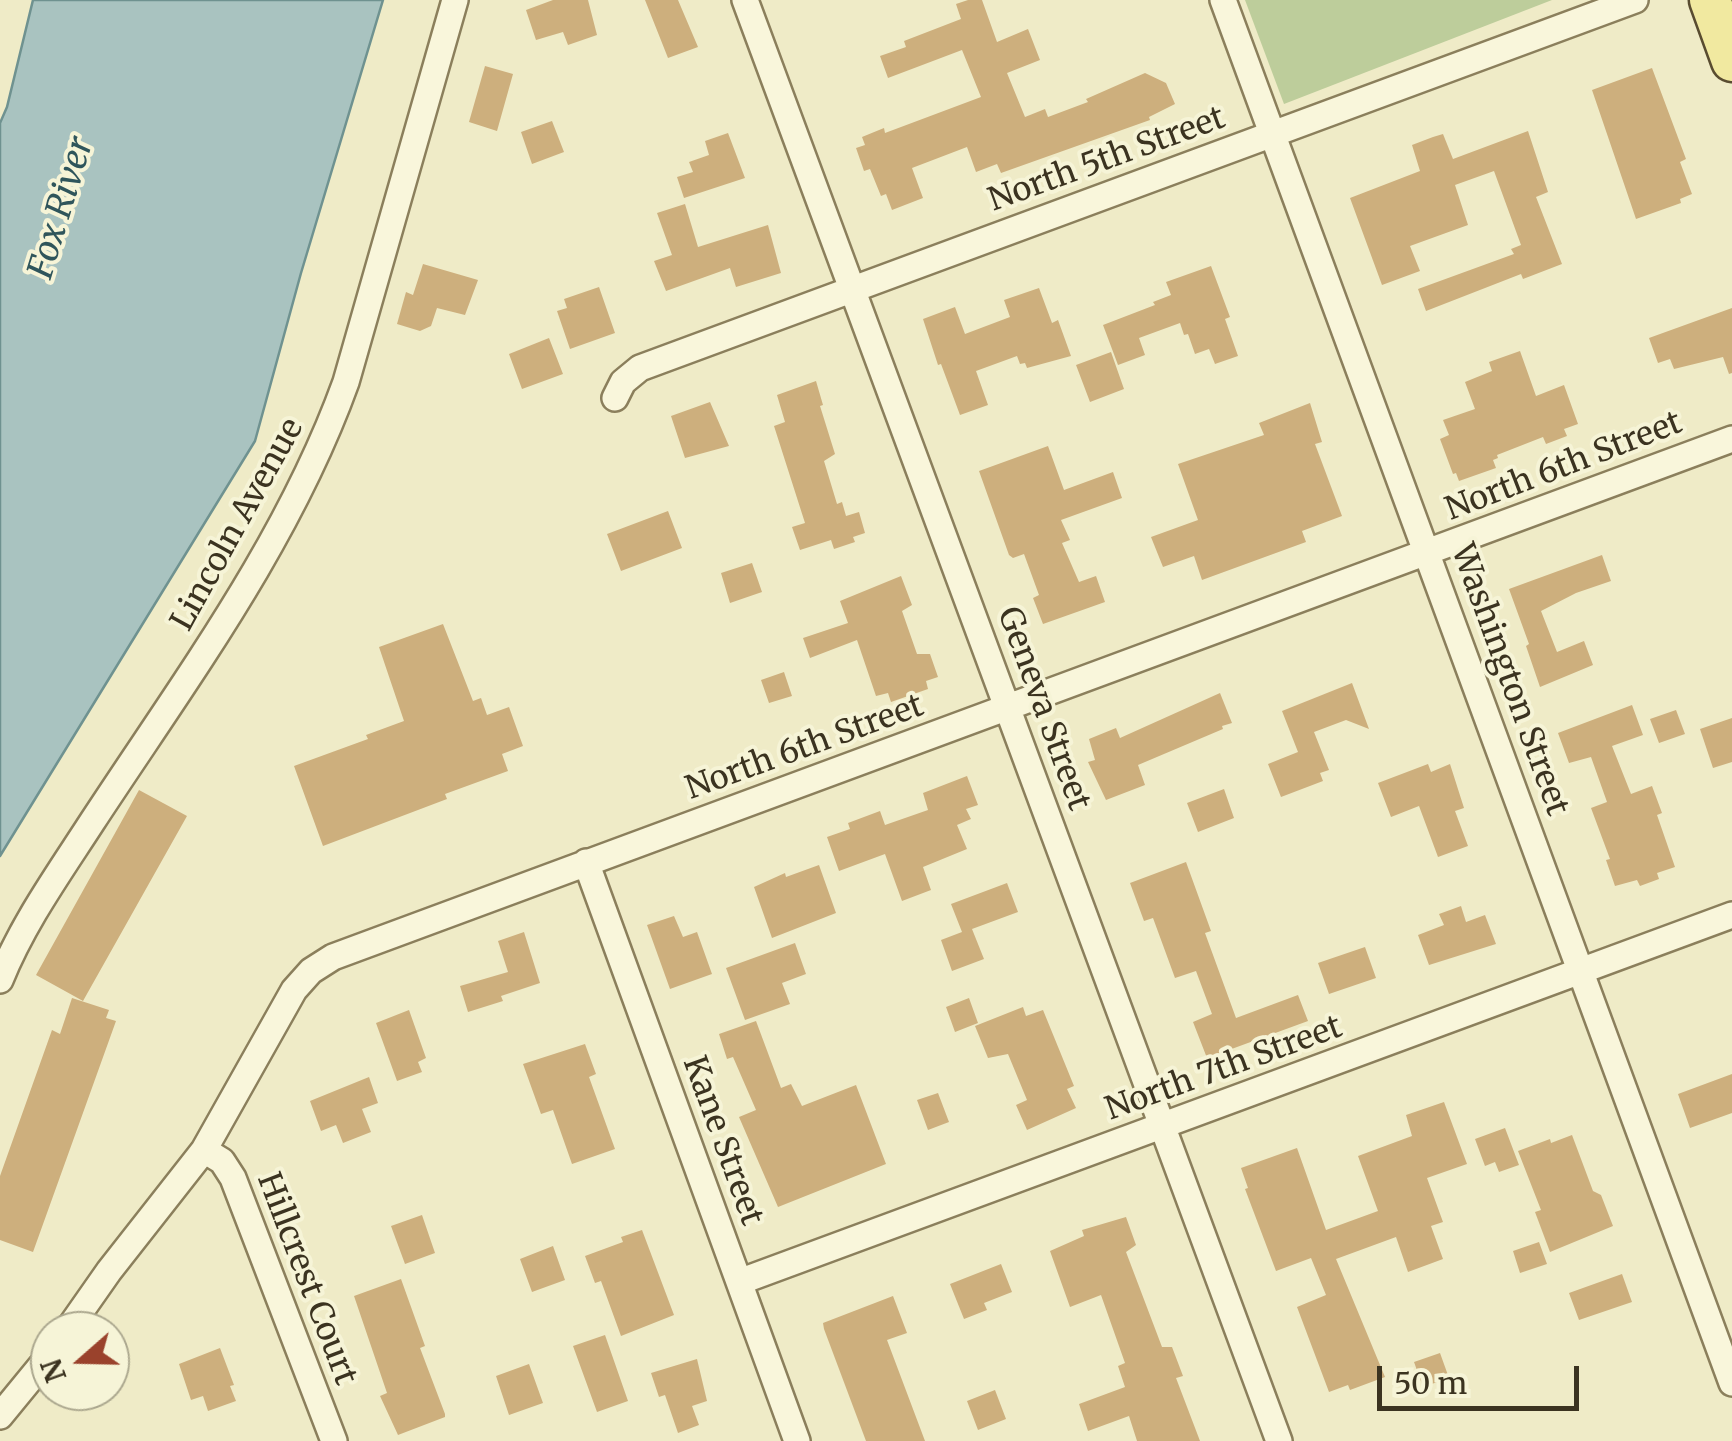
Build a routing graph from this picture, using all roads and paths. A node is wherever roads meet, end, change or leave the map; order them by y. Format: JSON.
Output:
{"nodes":[{"id":1,"x":455,"y":0,"type":"edge"},
{"id":2,"x":746,"y":0,"type":"edge"},
{"id":3,"x":1223,"y":0,"type":"edge"},
{"id":4,"x":1634,"y":0,"type":"edge"},
{"id":5,"x":1710,"y":0,"type":"edge"},
{"id":6,"x":1732,"y":61,"type":"edge"},
{"id":7,"x":1271,"y":134,"type":"junction"},
{"id":8,"x":852,"y":289,"type":"junction"},
{"id":9,"x":616,"y":398,"type":"dead end"},
{"id":10,"x":1732,"y":439,"type":"edge"},
{"id":11,"x":1428,"y":553,"type":"junction"},
{"id":12,"x":1008,"y":708,"type":"junction"},
{"id":13,"x":586,"y":862,"type":"junction"},
{"id":14,"x":1732,"y":915,"type":"edge"},
{"id":15,"x":1580,"y":971,"type":"junction"},
{"id":16,"x":0,"y":980,"type":"edge"},
{"id":17,"x":1162,"y":1127,"type":"junction"},
{"id":18,"x":204,"y":1150,"type":"junction"},
{"id":19,"x":738,"y":1282,"type":"junction"},
{"id":20,"x":81,"y":1311,"type":"edge"},
{"id":21,"x":30,"y":1380,"type":"edge"},
{"id":22,"x":1732,"y":1383,"type":"edge"},
{"id":23,"x":0,"y":1416,"type":"edge"},
{"id":24,"x":334,"y":1441,"type":"edge"},
{"id":25,"x":797,"y":1441,"type":"edge"},
{"id":26,"x":1278,"y":1441,"type":"edge"}],
"edges":[{"from":1,"to":16,"type":"street","name":"Lincoln Avenue"},
{"from":2,"to":8,"type":"street","name":"Geneva Street"},
{"from":3,"to":7,"type":"street","name":"Washington Street"},
{"from":4,"to":7,"type":"street","name":"North 5th Street"},
{"from":5,"to":6,"type":"main road"},
{"from":7,"to":8,"type":"street","name":"North 5th Street"},
{"from":7,"to":11,"type":"street","name":"Washington Street"},
{"from":8,"to":9,"type":"street","name":"North 5th Street"},
{"from":8,"to":12,"type":"street","name":"Geneva Street"},
{"from":10,"to":11,"type":"street","name":"North 6th Street"},
{"from":11,"to":12,"type":"street","name":"North 6th Street"},
{"from":11,"to":15,"type":"street","name":"Washington Street"},
{"from":12,"to":13,"type":"street","name":"North 6th Street"},
{"from":12,"to":17,"type":"street","name":"Geneva Street"},
{"from":13,"to":18,"type":"street","name":"North 6th Street"},
{"from":13,"to":19,"type":"street","name":"Kane Street"},
{"from":14,"to":15,"type":"street","name":"North 7th Street"},
{"from":15,"to":17,"type":"street","name":"North 7th Street"},
{"from":15,"to":22,"type":"street","name":"Washington Street"},
{"from":17,"to":19,"type":"street","name":"North 7th Street"},
{"from":17,"to":26,"type":"street","name":"Geneva Street"},
{"from":18,"to":20,"type":"street","name":"North 6th Street"},
{"from":18,"to":24,"type":"street","name":"Hillcrest Court"},
{"from":19,"to":25,"type":"street","name":"Kane Street"},
{"from":21,"to":23,"type":"street"}]}
